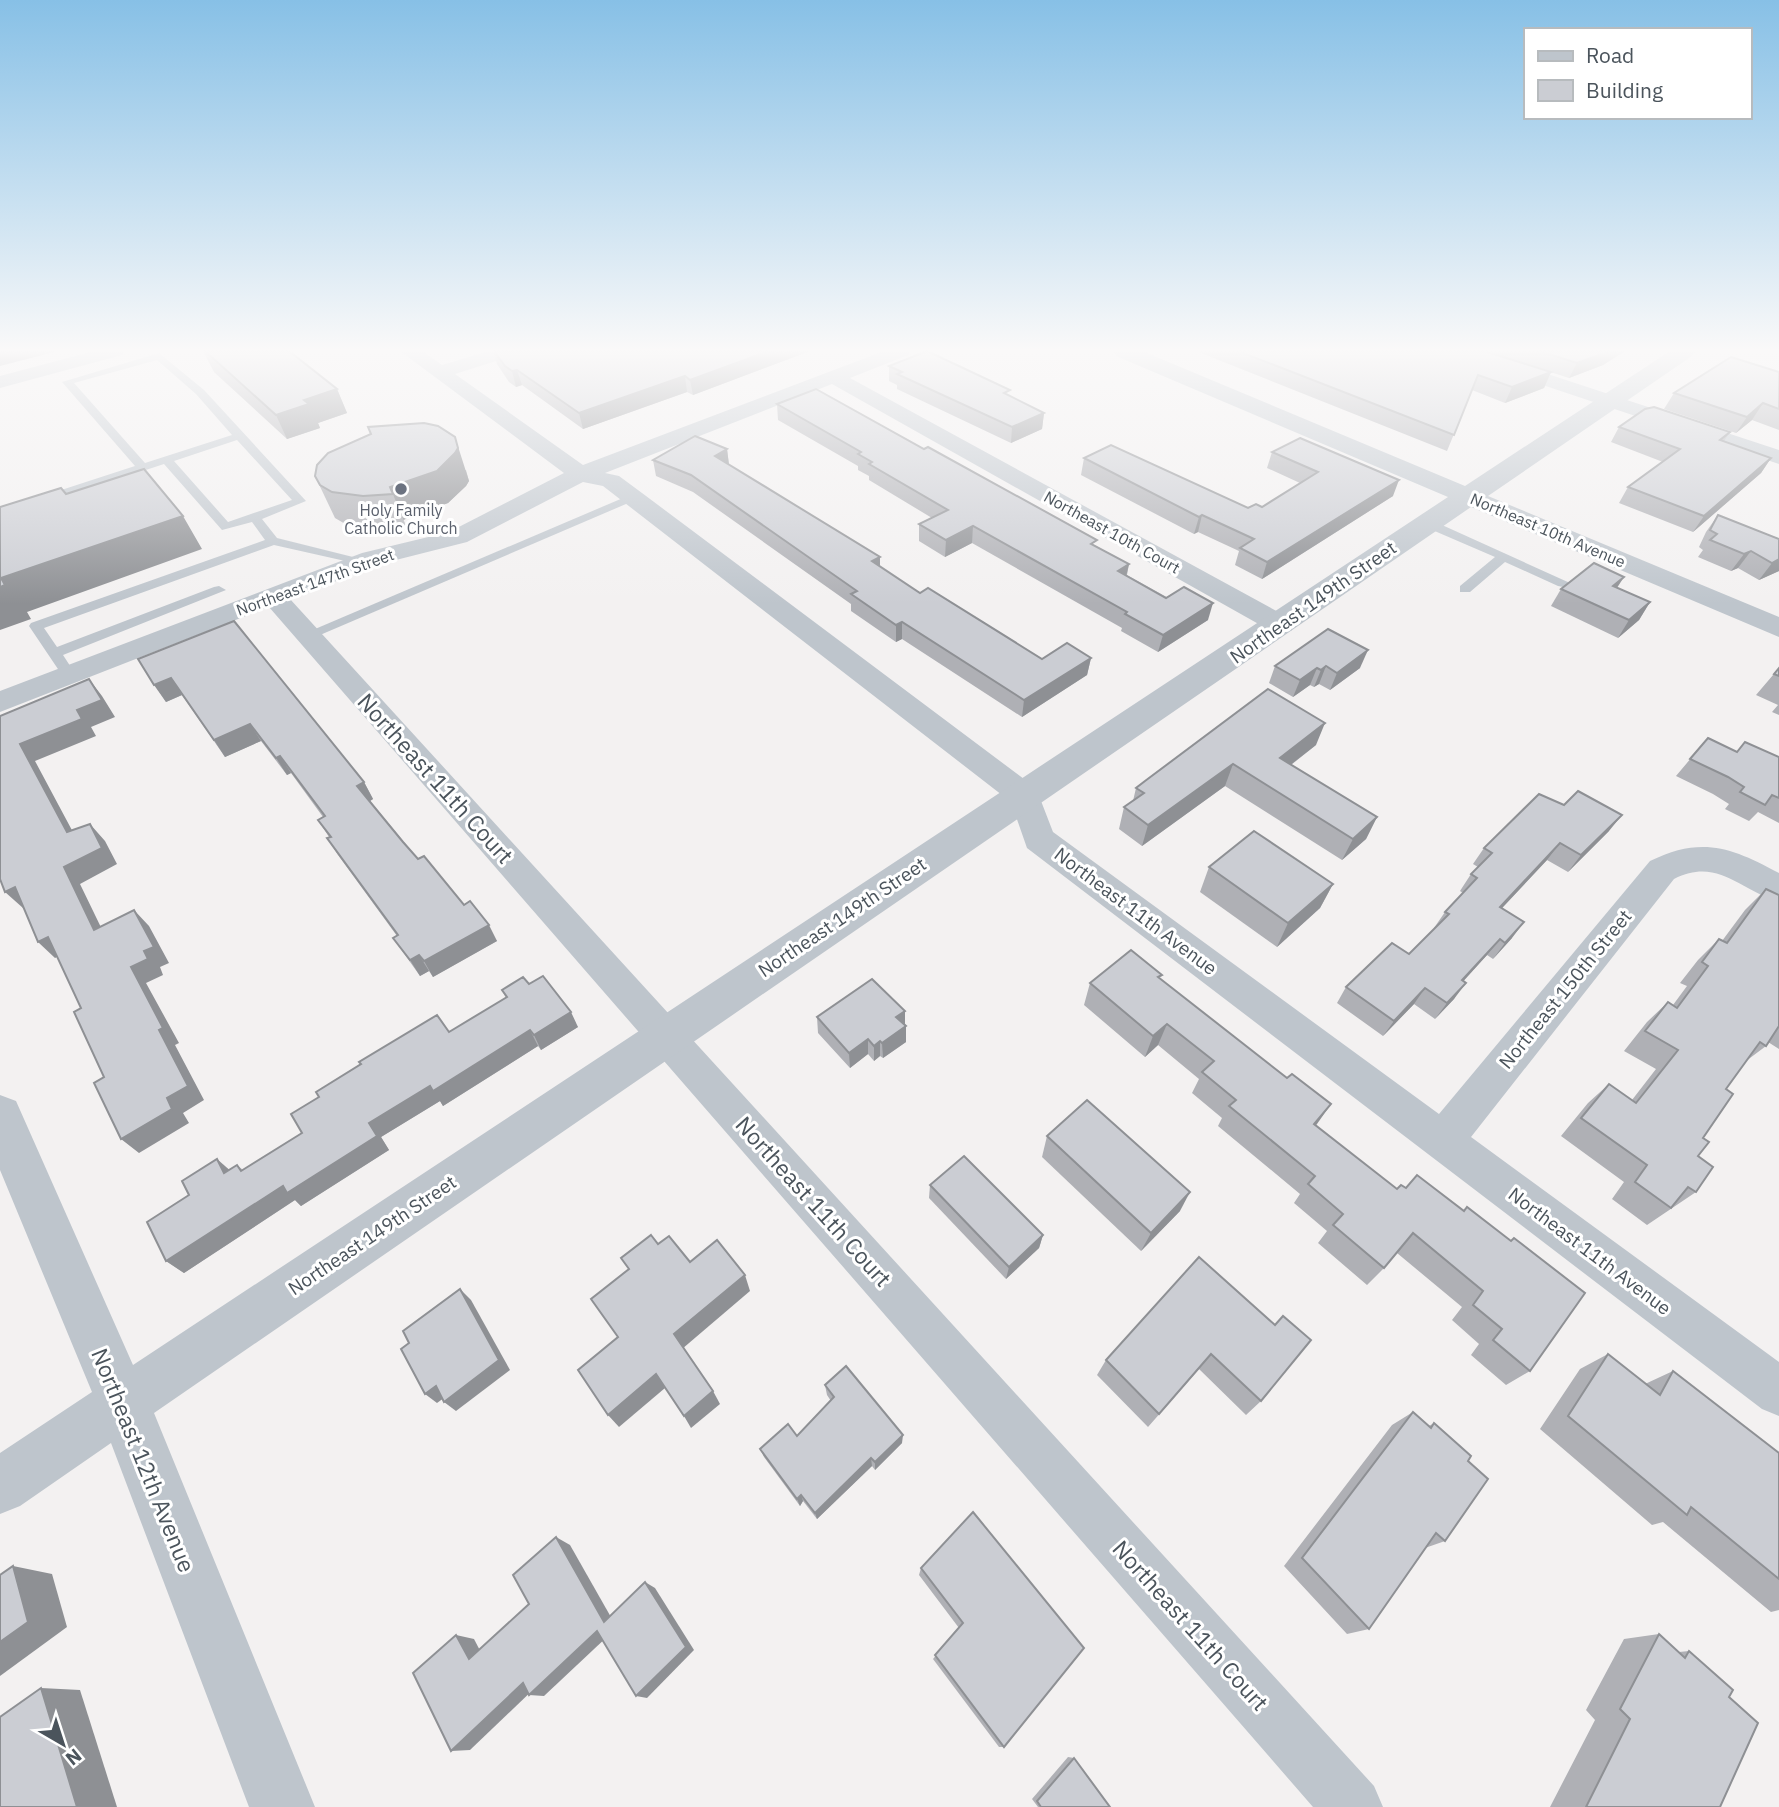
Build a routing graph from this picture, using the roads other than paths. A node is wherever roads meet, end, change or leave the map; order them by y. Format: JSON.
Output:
{"nodes":[{"id":1,"x":114,"y":435,"type":"edge"},
{"id":2,"x":527,"y":435,"type":"edge"},
{"id":3,"x":681,"y":435,"type":"edge"},
{"id":4,"x":939,"y":435,"type":"edge"},
{"id":5,"x":1324,"y":435,"type":"edge"},
{"id":6,"x":1556,"y":435,"type":"edge"},
{"id":7,"x":1711,"y":435,"type":"edge"},
{"id":8,"x":239,"y":436,"type":"joint"},
{"id":9,"x":1779,"y":457,"type":"edge"},
{"id":10,"x":166,"y":459,"type":"junction"},
{"id":11,"x":142,"y":467,"type":"junction"},
{"id":12,"x":580,"y":474,"type":"junction"},
{"id":13,"x":1466,"y":495,"type":"junction"},
{"id":14,"x":634,"y":498,"type":"junction"},
{"id":15,"x":0,"y":514,"type":"edge"},
{"id":16,"x":254,"y":517,"type":"junction"},
{"id":17,"x":1427,"y":523,"type":"junction"},
{"id":18,"x":273,"y":541,"type":"junction"},
{"id":19,"x":1504,"y":556,"type":"junction"},
{"id":20,"x":363,"y":561,"type":"junction"},
{"id":21,"x":1563,"y":583,"type":"edge"},
{"id":22,"x":1465,"y":589,"type":"dead end"},
{"id":23,"x":219,"y":590,"type":"dead end"},
{"id":24,"x":273,"y":596,"type":"junction"},
{"id":25,"x":1281,"y":625,"type":"junction"},
{"id":26,"x":1779,"y":628,"type":"edge"},
{"id":27,"x":307,"y":635,"type":"junction"},
{"id":28,"x":55,"y":653,"type":"junction"},
{"id":29,"x":69,"y":675,"type":"junction"},
{"id":30,"x":0,"y":702,"type":"edge"},
{"id":31,"x":1025,"y":796,"type":"junction"},
{"id":32,"x":1779,"y":889,"type":"edge"},
{"id":33,"x":667,"y":1037,"type":"junction"},
{"id":34,"x":0,"y":1115,"type":"edge"},
{"id":35,"x":1443,"y":1140,"type":"junction"},
{"id":36,"x":1779,"y":1392,"type":"edge"},
{"id":37,"x":123,"y":1403,"type":"junction"},
{"id":38,"x":0,"y":1486,"type":"edge"},
{"id":39,"x":282,"y":1807,"type":"edge"},
{"id":40,"x":1353,"y":1807,"type":"edge"}],
"edges":[{"from":1,"to":11,"type":"lane"},
{"from":2,"to":12,"type":"street"},
{"from":3,"to":12,"type":"street","name":"Northeast 147th Street"},
{"from":4,"to":25,"type":"street","name":"Northeast 10th Court"},
{"from":5,"to":13,"type":"street","name":"Northeast 10th Avenue"},
{"from":6,"to":13,"type":"street","name":"Northeast 149th Street"},
{"from":7,"to":9,"type":"street"},
{"from":8,"to":10,"type":"lane"},
{"from":8,"to":16,"type":"lane"},
{"from":10,"to":11,"type":"lane"},
{"from":10,"to":16,"type":"lane"},
{"from":11,"to":15,"type":"lane"},
{"from":12,"to":14,"type":"street"},
{"from":12,"to":20,"type":"street","name":"Northeast 147th Street"},
{"from":13,"to":17,"type":"street","name":"Northeast 149th Street"},
{"from":13,"to":26,"type":"street","name":"Northeast 10th Avenue"},
{"from":14,"to":27,"type":"lane"},
{"from":14,"to":31,"type":"street"},
{"from":16,"to":18,"type":"lane"},
{"from":17,"to":19,"type":"lane"},
{"from":17,"to":25,"type":"street","name":"Northeast 149th Street"},
{"from":18,"to":20,"type":"lane"},
{"from":18,"to":28,"type":"lane"},
{"from":19,"to":21,"type":"lane"},
{"from":19,"to":22,"type":"lane"},
{"from":20,"to":24,"type":"street","name":"Northeast 147th Street"},
{"from":23,"to":28,"type":"lane"},
{"from":24,"to":27,"type":"street","name":"Northeast 11th Court"},
{"from":24,"to":29,"type":"street","name":"Northeast 147th Street"},
{"from":25,"to":31,"type":"street","name":"Northeast 149th Street"},
{"from":27,"to":33,"type":"street","name":"Northeast 11th Court"},
{"from":28,"to":29,"type":"lane"},
{"from":29,"to":30,"type":"street","name":"Northeast 147th Street"},
{"from":31,"to":33,"type":"street","name":"Northeast 149th Street"},
{"from":31,"to":35,"type":"street","name":"Northeast 11th Avenue"},
{"from":32,"to":35,"type":"street","name":"Northeast 150th Street"},
{"from":33,"to":37,"type":"street","name":"Northeast 149th Street"},
{"from":33,"to":40,"type":"street","name":"Northeast 11th Court"},
{"from":34,"to":37,"type":"street","name":"Northeast 12th Avenue"},
{"from":35,"to":36,"type":"street","name":"Northeast 11th Avenue"},
{"from":37,"to":38,"type":"street","name":"Northeast 149th Street"},
{"from":37,"to":39,"type":"street","name":"Northeast 12th Avenue"}]}
